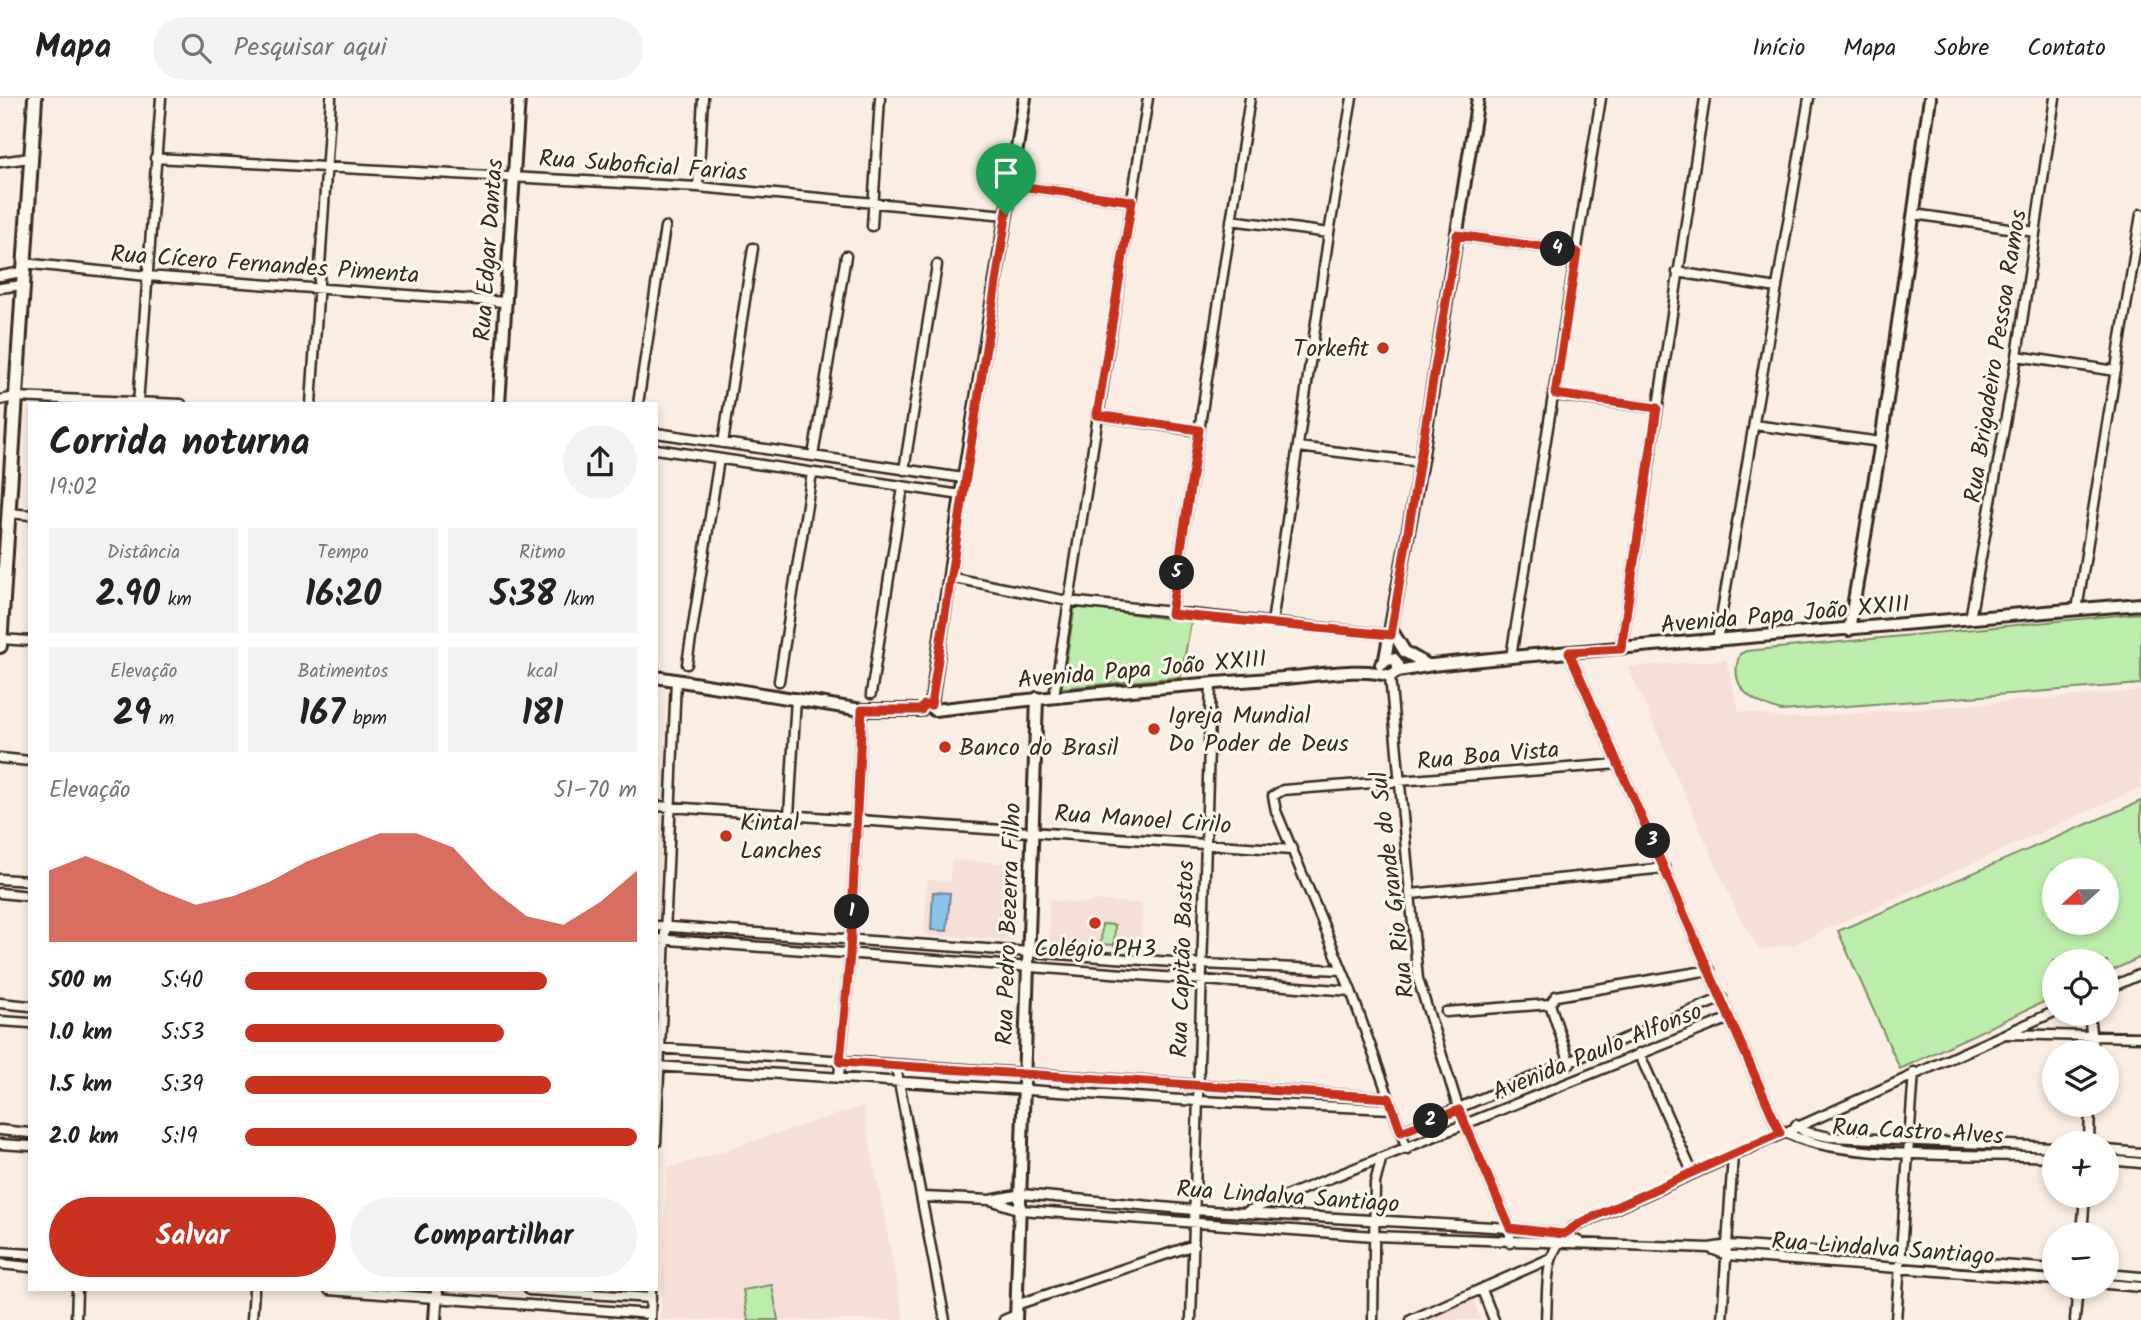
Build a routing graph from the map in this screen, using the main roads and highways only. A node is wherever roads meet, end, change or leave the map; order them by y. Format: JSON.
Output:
{"nodes":[{"id":1,"x":35,"y":98,"type":"edge"},
{"id":2,"x":519,"y":98,"type":"edge"},
{"id":3,"x":1026,"y":98,"type":"edge"},
{"id":4,"x":1478,"y":98,"type":"edge"},
{"id":5,"x":1930,"y":98,"type":"edge"},
{"id":6,"x":499,"y":402,"type":"edge"},
{"id":7,"x":4,"y":535,"type":"edge"},
{"id":8,"x":2141,"y":604,"type":"edge"},
{"id":9,"x":1849,"y":630,"type":"junction"},
{"id":10,"x":1392,"y":633,"type":"junction"},
{"id":11,"x":1,"y":639,"type":"edge"},
{"id":12,"x":0,"y":646,"type":"edge"},
{"id":13,"x":1429,"y":665,"type":"junction"},
{"id":14,"x":1389,"y":666,"type":"junction"},
{"id":15,"x":658,"y":677,"type":"edge"},
{"id":16,"x":1037,"y":698,"type":"junction"},
{"id":17,"x":928,"y":708,"type":"junction"},
{"id":18,"x":437,"y":1294,"type":"edge"},
{"id":19,"x":1016,"y":1313,"type":"edge"},
{"id":20,"x":435,"y":1320,"type":"edge"}],
"edges":[{"from":1,"to":7,"type":"main road"},
{"from":2,"to":6,"type":"main road","name":"Rua Edgar Dantas"},
{"from":3,"to":17,"type":"main road"},
{"from":4,"to":10,"type":"main road"},
{"from":5,"to":9,"type":"main road"},
{"from":7,"to":11,"type":"main road"},
{"from":8,"to":9,"type":"main road","name":"Avenida Papa João XXIII"},
{"from":9,"to":13,"type":"main road","name":"Avenida Papa João XXIII"},
{"from":10,"to":13,"type":"main road"},
{"from":10,"to":14,"type":"main road"},
{"from":11,"to":12,"type":"main road"},
{"from":13,"to":14,"type":"main road","name":"Avenida Papa João XXIII"},
{"from":14,"to":16,"type":"main road","name":"Avenida Papa João XXIII"},
{"from":15,"to":17,"type":"main road","name":"Avenida Papa João XXIII"},
{"from":16,"to":17,"type":"main road","name":"Avenida Papa João XXIII"},
{"from":16,"to":19,"type":"main road","name":"Rua Pedro Bezerra Filho"},
{"from":18,"to":20,"type":"main road"}]}
